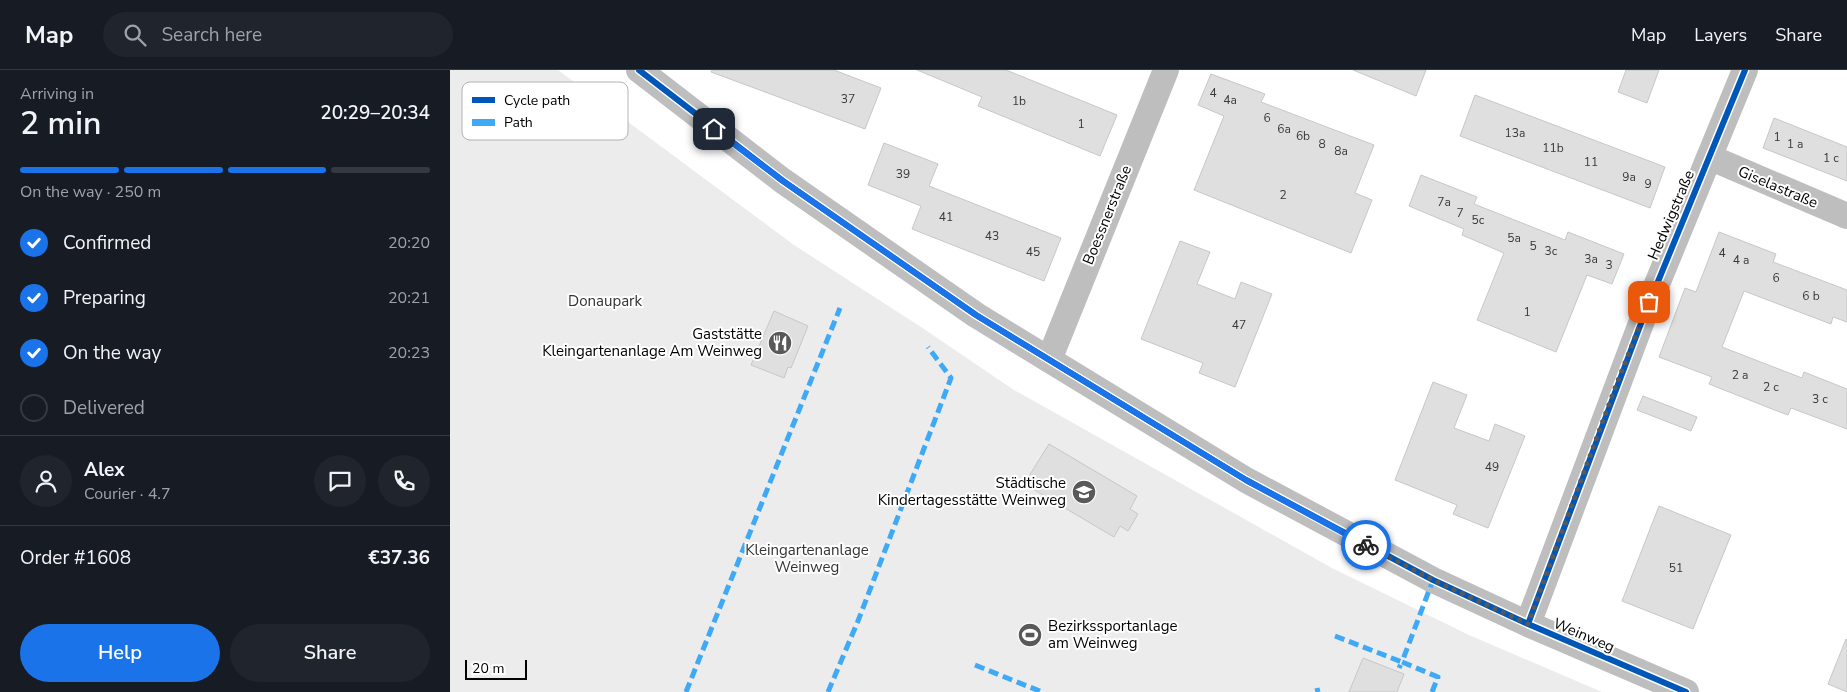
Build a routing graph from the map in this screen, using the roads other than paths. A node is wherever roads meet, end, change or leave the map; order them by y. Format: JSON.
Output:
{"nodes":[{"id":1,"x":639,"y":70,"type":"edge"},
{"id":2,"x":1166,"y":70,"type":"edge"},
{"id":3,"x":1745,"y":70,"type":"edge"},
{"id":4,"x":1709,"y":157,"type":"junction"},
{"id":5,"x":1847,"y":216,"type":"edge"},
{"id":6,"x":1049,"y":360,"type":"junction"},
{"id":7,"x":1528,"y":624,"type":"junction"},
{"id":8,"x":1686,"y":692,"type":"edge"}],
"edges":[{"from":1,"to":6,"type":"street","name":"Weinweg"},
{"from":2,"to":6,"type":"street","name":"Boessnerstraße"},
{"from":3,"to":4,"type":"street","name":"Hedwigstraße"},
{"from":4,"to":5,"type":"street","name":"Giselastraße"},
{"from":4,"to":7,"type":"street","name":"Hedwigstraße"},
{"from":6,"to":7,"type":"street","name":"Weinweg"},
{"from":7,"to":8,"type":"street","name":"Weinweg"}]}
